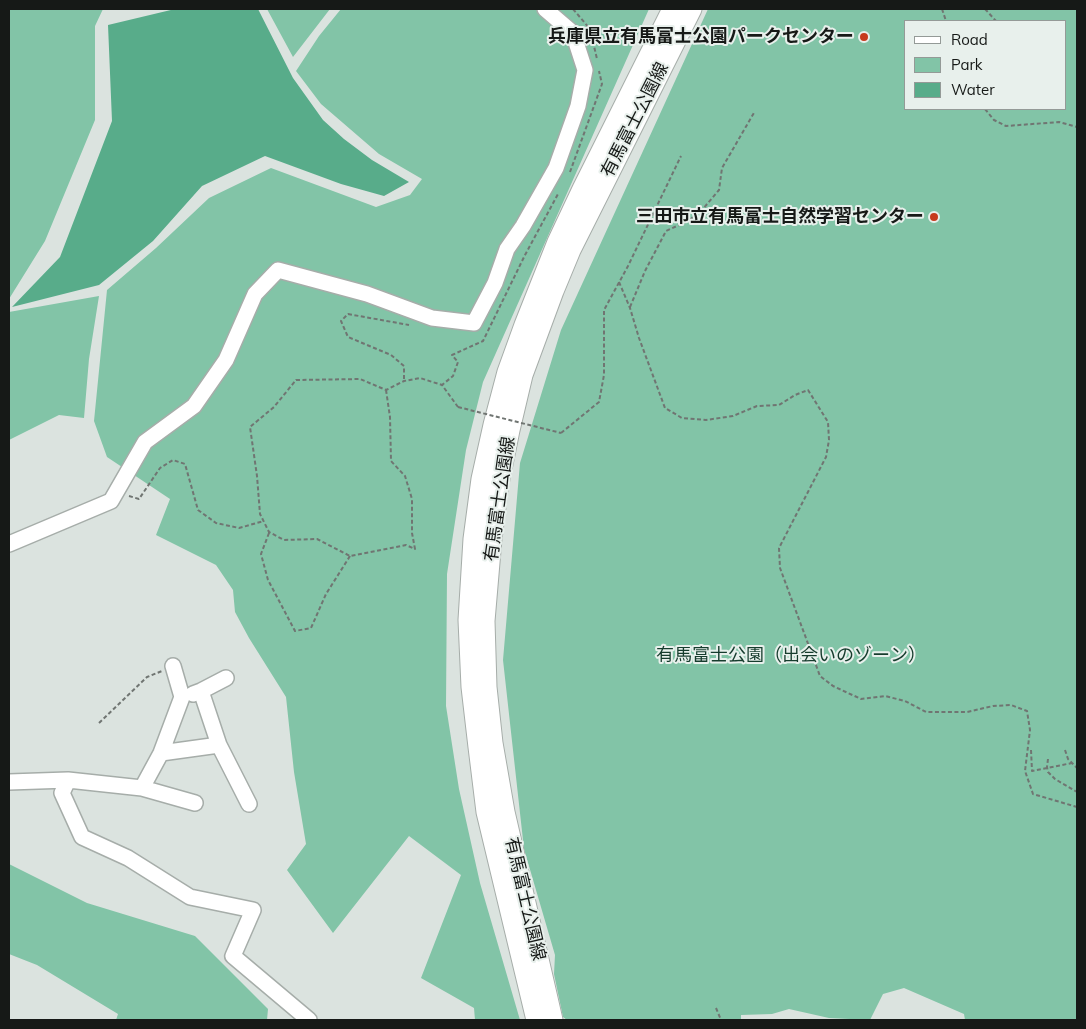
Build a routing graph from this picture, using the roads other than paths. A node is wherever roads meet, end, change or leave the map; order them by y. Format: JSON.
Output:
{"nodes":[{"id":1,"x":545,"y":9,"type":"edge"},
{"id":2,"x":672,"y":9,"type":"edge"},
{"id":3,"x":692,"y":9,"type":"edge"},
{"id":4,"x":9,"y":544,"type":"edge"},
{"id":5,"x":173,"y":666,"type":"road end"},
{"id":6,"x":226,"y":678,"type":"dead end"},
{"id":7,"x":201,"y":691,"type":"junction"},
{"id":8,"x":182,"y":697,"type":"junction"},
{"id":9,"x":219,"y":745,"type":"junction"},
{"id":10,"x":161,"y":753,"type":"junction"},
{"id":11,"x":68,"y":780,"type":"junction"},
{"id":12,"x":9,"y":782,"type":"edge"},
{"id":13,"x":142,"y":788,"type":"junction"},
{"id":14,"x":195,"y":803,"type":"dead end"},
{"id":15,"x":248,"y":804,"type":"dead end"},
{"id":16,"x":309,"y":1020,"type":"edge"},
{"id":17,"x":536,"y":1020,"type":"edge"},
{"id":18,"x":553,"y":1020,"type":"edge"}],
"edges":[{"from":1,"to":4,"type":"street"},
{"from":2,"to":17,"type":"main road","name":"有馬富士公園線"},
{"from":3,"to":18,"type":"main road","name":"有馬富士公園線"},
{"from":5,"to":8,"type":"street"},
{"from":6,"to":7,"type":"street"},
{"from":7,"to":8,"type":"street"},
{"from":7,"to":9,"type":"street"},
{"from":8,"to":10,"type":"street"},
{"from":9,"to":10,"type":"street"},
{"from":9,"to":15,"type":"street"},
{"from":10,"to":13,"type":"street"},
{"from":11,"to":12,"type":"street"},
{"from":11,"to":13,"type":"street"},
{"from":11,"to":16,"type":"street"},
{"from":13,"to":14,"type":"street"}]}
